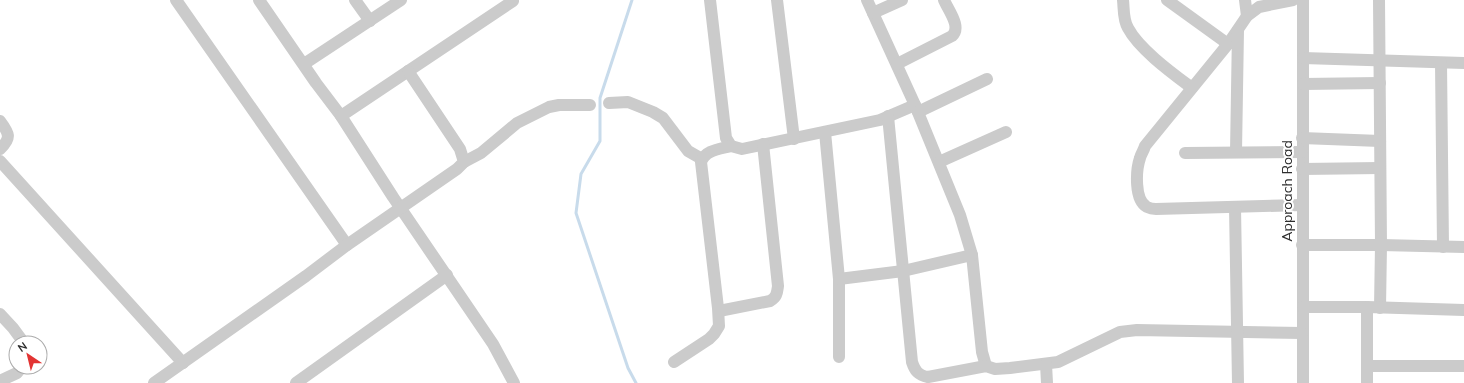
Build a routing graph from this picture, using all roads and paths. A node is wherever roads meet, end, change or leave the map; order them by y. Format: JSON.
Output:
{"nodes":[{"id":1,"x":176,"y":0,"type":"edge"},
{"id":2,"x":259,"y":0,"type":"edge"},
{"id":3,"x":355,"y":0,"type":"edge"},
{"id":4,"x":401,"y":0,"type":"edge"},
{"id":5,"x":710,"y":0,"type":"edge"},
{"id":6,"x":777,"y":0,"type":"edge"},
{"id":7,"x":867,"y":0,"type":"edge"},
{"id":8,"x":902,"y":0,"type":"edge"},
{"id":9,"x":944,"y":0,"type":"edge"},
{"id":10,"x":1123,"y":0,"type":"edge"},
{"id":11,"x":1167,"y":0,"type":"edge"},
{"id":12,"x":1245,"y":0,"type":"edge"},
{"id":13,"x":1292,"y":0,"type":"edge"},
{"id":14,"x":1303,"y":0,"type":"edge"},
{"id":15,"x":1379,"y":0,"type":"edge"},
{"id":16,"x":513,"y":1,"type":"dead end"},
{"id":17,"x":873,"y":13,"type":"junction"},
{"id":18,"x":1247,"y":16,"type":"junction"},
{"id":19,"x":370,"y":22,"type":"junction"},
{"id":20,"x":1238,"y":30,"type":"junction"},
{"id":21,"x":1228,"y":44,"type":"junction"},
{"id":22,"x":1303,"y":58,"type":"junction"},
{"id":23,"x":1380,"y":60,"type":"junction"},
{"id":24,"x":1441,"y":62,"type":"junction"},
{"id":25,"x":1464,"y":63,"type":"edge"},
{"id":26,"x":304,"y":64,"type":"junction"},
{"id":27,"x":897,"y":64,"type":"junction"},
{"id":28,"x":408,"y":71,"type":"junction"},
{"id":29,"x":987,"y":79,"type":"dead end"},
{"id":30,"x":1380,"y":83,"type":"junction"},
{"id":31,"x":1303,"y":84,"type":"junction"},
{"id":32,"x":1192,"y":88,"type":"junction"},
{"id":33,"x":610,"y":103,"type":"dead end"},
{"id":34,"x":590,"y":105,"type":"dead end"},
{"id":35,"x":917,"y":109,"type":"junction"},
{"id":36,"x":341,"y":116,"type":"junction"},
{"id":37,"x":888,"y":116,"type":"junction"},
{"id":38,"x":0,"y":121,"type":"edge"},
{"id":39,"x":825,"y":132,"type":"junction"},
{"id":40,"x":1006,"y":132,"type":"dead end"},
{"id":41,"x":794,"y":138,"type":"junction"},
{"id":42,"x":1302,"y":138,"type":"junction"},
{"id":43,"x":1380,"y":141,"type":"junction"},
{"id":44,"x":763,"y":144,"type":"junction"},
{"id":45,"x":731,"y":146,"type":"junction"},
{"id":46,"x":0,"y":149,"type":"edge"},
{"id":47,"x":1185,"y":152,"type":"dead end"},
{"id":48,"x":1236,"y":152,"type":"junction"},
{"id":49,"x":1302,"y":152,"type":"junction"},
{"id":50,"x":702,"y":159,"type":"junction"},
{"id":51,"x":0,"y":161,"type":"edge"},
{"id":52,"x":464,"y":162,"type":"junction"},
{"id":53,"x":938,"y":162,"type":"junction"},
{"id":54,"x":1380,"y":168,"type":"junction"},
{"id":55,"x":1302,"y":169,"type":"junction"},
{"id":56,"x":1302,"y":205,"type":"junction"},
{"id":57,"x":1236,"y":207,"type":"junction"},
{"id":58,"x":401,"y":208,"type":"junction"},
{"id":59,"x":347,"y":245,"type":"junction"},
{"id":60,"x":1302,"y":245,"type":"junction"},
{"id":61,"x":1381,"y":245,"type":"junction"},
{"id":62,"x":1443,"y":247,"type":"junction"},
{"id":63,"x":1464,"y":247,"type":"edge"},
{"id":64,"x":972,"y":255,"type":"junction"},
{"id":65,"x":903,"y":271,"type":"junction"},
{"id":66,"x":447,"y":275,"type":"junction"},
{"id":67,"x":839,"y":279,"type":"junction"},
{"id":68,"x":1303,"y":307,"type":"junction"},
{"id":69,"x":1367,"y":307,"type":"junction"},
{"id":70,"x":1380,"y":308,"type":"junction"},
{"id":71,"x":1464,"y":310,"type":"edge"},
{"id":72,"x":719,"y":311,"type":"junction"},
{"id":73,"x":0,"y":314,"type":"edge"},
{"id":74,"x":1237,"y":332,"type":"junction"},
{"id":75,"x":1302,"y":333,"type":"junction"},
{"id":76,"x":18,"y":335,"type":"edge"},
{"id":77,"x":839,"y":357,"type":"dead end"},
{"id":78,"x":674,"y":362,"type":"dead end"},
{"id":79,"x":183,"y":363,"type":"junction"},
{"id":80,"x":1046,"y":364,"type":"junction"},
{"id":81,"x":986,"y":366,"type":"junction"},
{"id":82,"x":1367,"y":366,"type":"junction"},
{"id":83,"x":1464,"y":366,"type":"edge"},
{"id":84,"x":915,"y":369,"type":"junction"},
{"id":85,"x":13,"y":375,"type":"edge"},
{"id":86,"x":0,"y":381,"type":"edge"},
{"id":87,"x":154,"y":383,"type":"edge"},
{"id":88,"x":296,"y":383,"type":"edge"},
{"id":89,"x":514,"y":383,"type":"edge"},
{"id":90,"x":912,"y":383,"type":"edge"},
{"id":91,"x":1046,"y":383,"type":"edge"},
{"id":92,"x":1238,"y":383,"type":"edge"},
{"id":93,"x":1303,"y":383,"type":"edge"},
{"id":94,"x":1366,"y":383,"type":"edge"}],
"edges":[{"from":1,"to":59,"type":"street"},
{"from":2,"to":26,"type":"street"},
{"from":3,"to":19,"type":"street"},
{"from":4,"to":19,"type":"street"},
{"from":5,"to":45,"type":"street"},
{"from":6,"to":41,"type":"street"},
{"from":7,"to":17,"type":"street"},
{"from":8,"to":17,"type":"street"},
{"from":9,"to":27,"type":"street"},
{"from":10,"to":32,"type":"street"},
{"from":11,"to":21,"type":"street"},
{"from":12,"to":18,"type":"street"},
{"from":13,"to":18,"type":"street"},
{"from":14,"to":22,"type":"street","name":"Approach Road"},
{"from":15,"to":23,"type":"street"},
{"from":16,"to":28,"type":"street"},
{"from":17,"to":27,"type":"street"},
{"from":18,"to":20,"type":"street"},
{"from":19,"to":26,"type":"street"},
{"from":20,"to":21,"type":"street"},
{"from":20,"to":48,"type":"street"},
{"from":21,"to":32,"type":"street"},
{"from":22,"to":23,"type":"street"},
{"from":22,"to":31,"type":"street","name":"Approach Road"},
{"from":23,"to":24,"type":"street"},
{"from":23,"to":30,"type":"street"},
{"from":24,"to":25,"type":"street"},
{"from":24,"to":62,"type":"street"},
{"from":26,"to":36,"type":"street"},
{"from":27,"to":35,"type":"street"},
{"from":28,"to":36,"type":"street"},
{"from":28,"to":52,"type":"street"},
{"from":29,"to":35,"type":"street"},
{"from":30,"to":31,"type":"street"},
{"from":30,"to":43,"type":"street"},
{"from":31,"to":42,"type":"street","name":"Approach Road"},
{"from":32,"to":57,"type":"street"},
{"from":33,"to":50,"type":"street"},
{"from":34,"to":52,"type":"street"},
{"from":35,"to":37,"type":"street"},
{"from":35,"to":53,"type":"street"},
{"from":36,"to":58,"type":"street"},
{"from":37,"to":39,"type":"street"},
{"from":37,"to":65,"type":"street"},
{"from":38,"to":46,"type":"street"},
{"from":39,"to":41,"type":"street"},
{"from":39,"to":67,"type":"street"},
{"from":40,"to":53,"type":"street"},
{"from":41,"to":44,"type":"street"},
{"from":42,"to":43,"type":"street"},
{"from":42,"to":49,"type":"street","name":"Approach Road"},
{"from":43,"to":54,"type":"street"},
{"from":44,"to":45,"type":"street"},
{"from":44,"to":72,"type":"street"},
{"from":45,"to":50,"type":"street"},
{"from":47,"to":48,"type":"street"},
{"from":48,"to":49,"type":"street"},
{"from":49,"to":55,"type":"street","name":"Approach Road"},
{"from":50,"to":72,"type":"street"},
{"from":51,"to":79,"type":"street"},
{"from":52,"to":58,"type":"street"},
{"from":53,"to":64,"type":"street"},
{"from":54,"to":55,"type":"street"},
{"from":54,"to":61,"type":"street"},
{"from":55,"to":56,"type":"street","name":"Approach Road"},
{"from":56,"to":57,"type":"street"},
{"from":56,"to":60,"type":"street","name":"Approach Road"},
{"from":57,"to":74,"type":"street"},
{"from":58,"to":59,"type":"street"},
{"from":58,"to":66,"type":"street"},
{"from":59,"to":79,"type":"street"},
{"from":60,"to":61,"type":"street"},
{"from":60,"to":68,"type":"street","name":"Approach Road"},
{"from":61,"to":62,"type":"street"},
{"from":61,"to":70,"type":"street"},
{"from":62,"to":63,"type":"street"},
{"from":64,"to":65,"type":"street"},
{"from":64,"to":81,"type":"street"},
{"from":65,"to":67,"type":"street"},
{"from":65,"to":84,"type":"street"},
{"from":66,"to":88,"type":"street"},
{"from":66,"to":89,"type":"street"},
{"from":67,"to":77,"type":"street"},
{"from":68,"to":69,"type":"street"},
{"from":68,"to":75,"type":"street","name":"Approach Road"},
{"from":69,"to":70,"type":"street"},
{"from":69,"to":82,"type":"street"},
{"from":70,"to":71,"type":"street"},
{"from":72,"to":78,"type":"street"},
{"from":73,"to":76,"type":"street"},
{"from":74,"to":75,"type":"street"},
{"from":74,"to":80,"type":"street"},
{"from":74,"to":92,"type":"street"},
{"from":75,"to":93,"type":"street","name":"Approach Road"},
{"from":79,"to":87,"type":"street"},
{"from":80,"to":81,"type":"street"},
{"from":80,"to":91,"type":"street"},
{"from":81,"to":84,"type":"street"},
{"from":82,"to":83,"type":"street"},
{"from":82,"to":94,"type":"street"},
{"from":84,"to":90,"type":"street"},
{"from":85,"to":86,"type":"street"}]}
